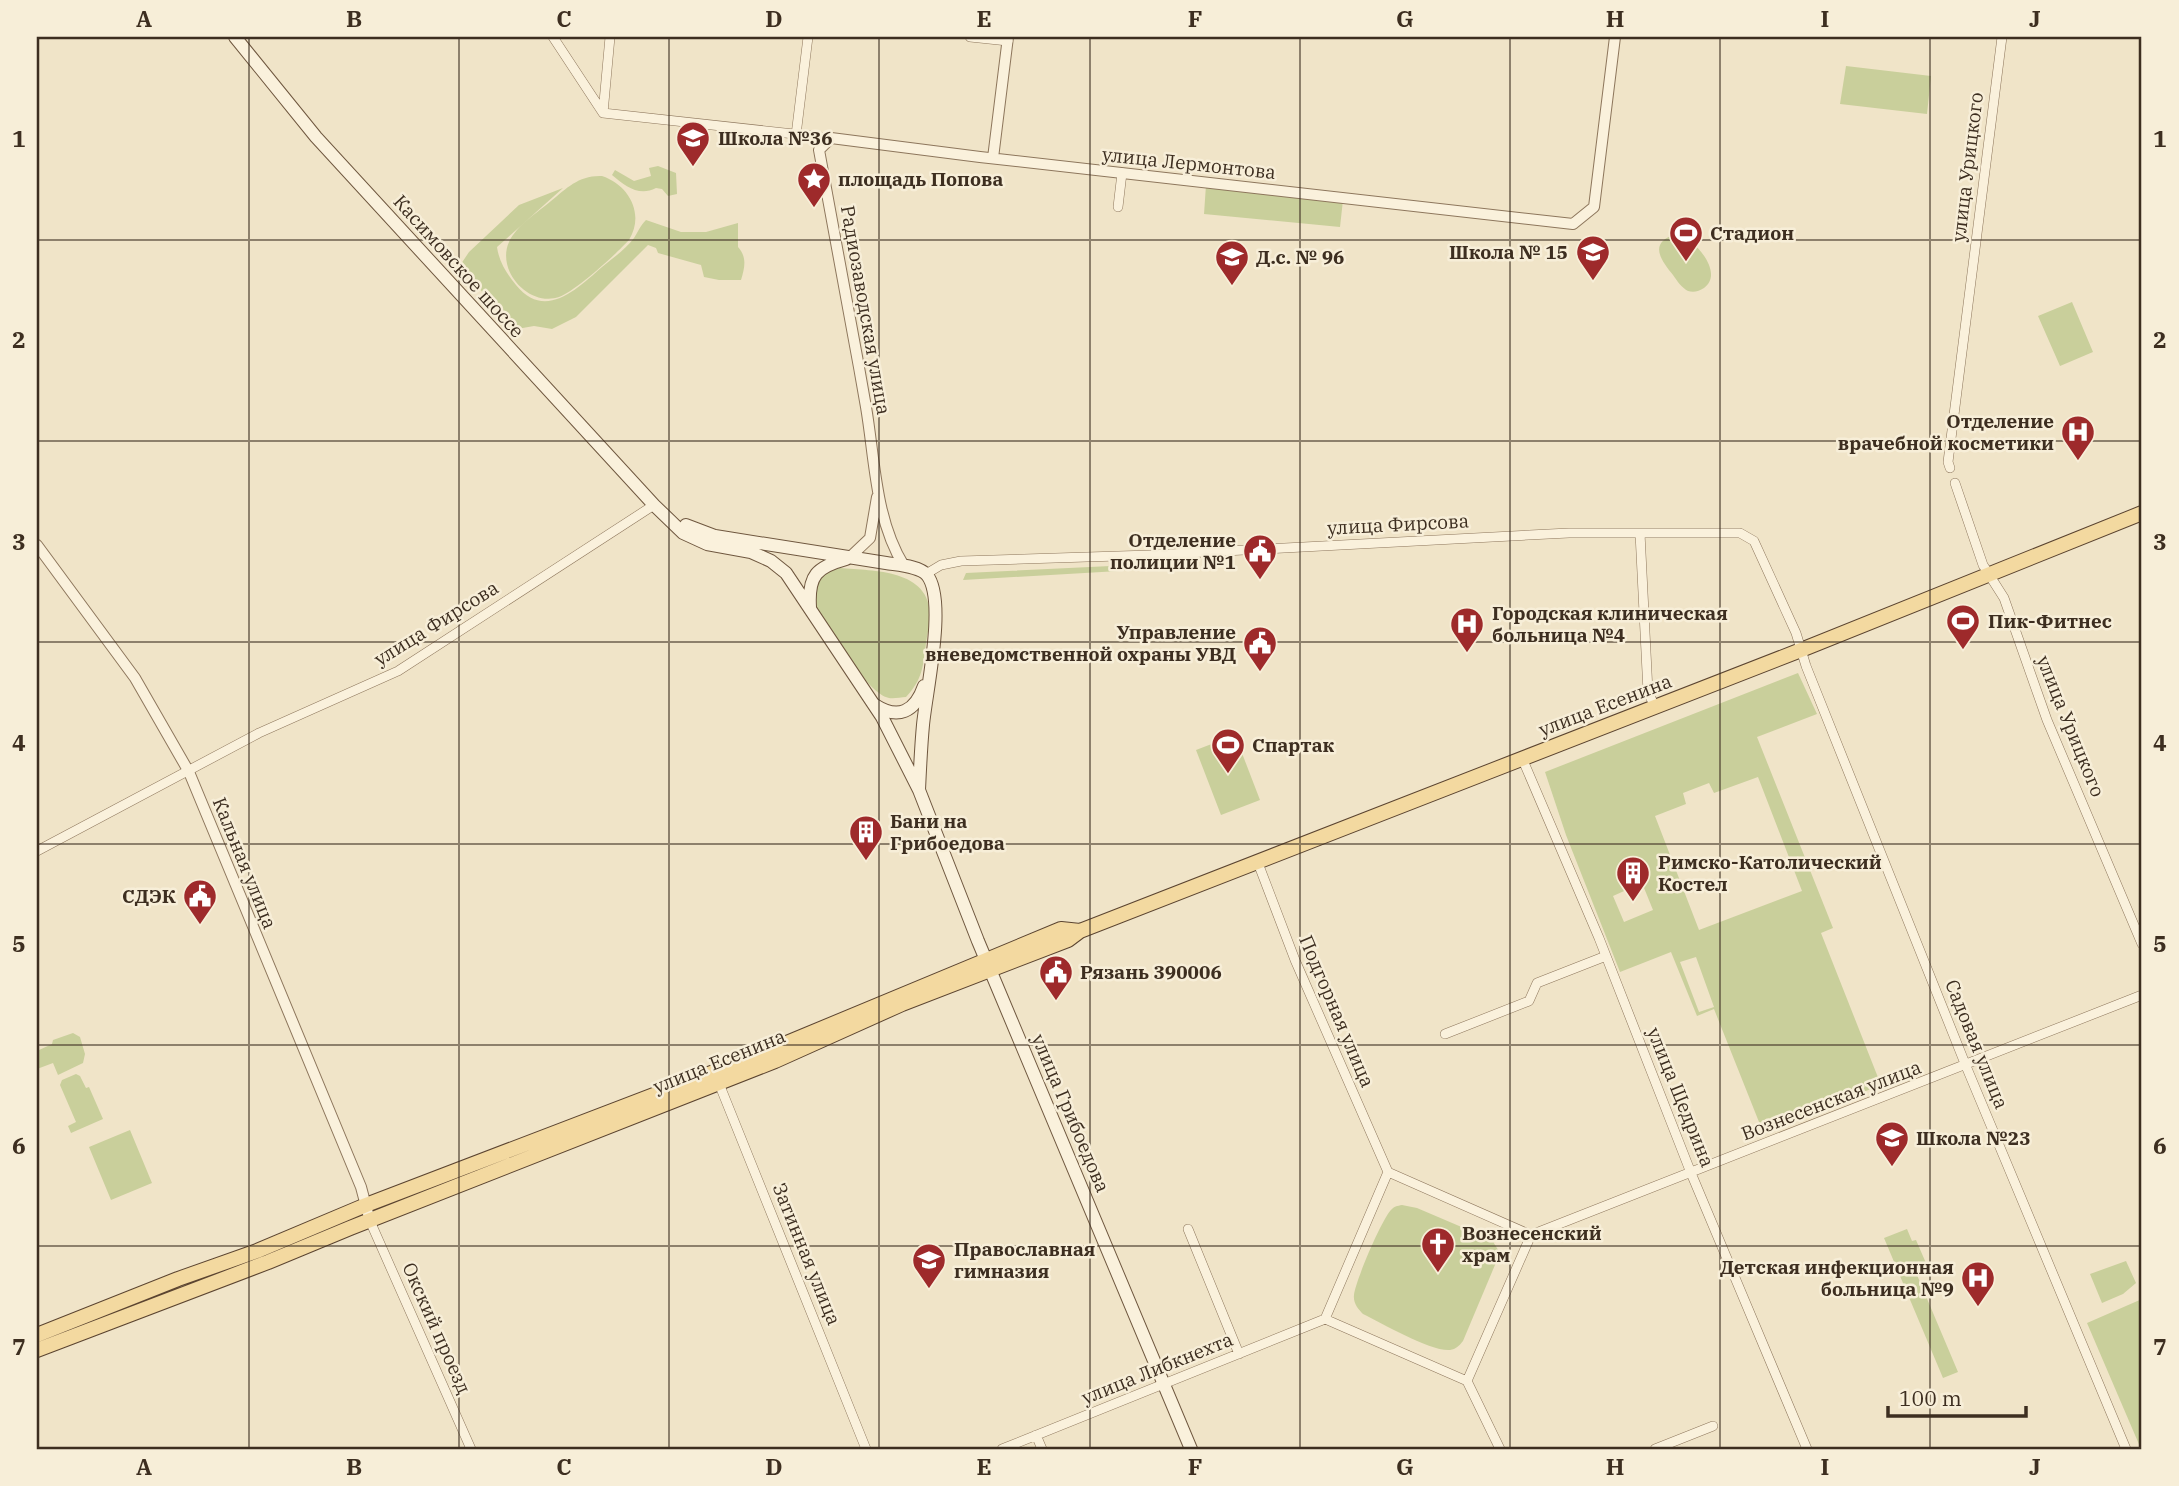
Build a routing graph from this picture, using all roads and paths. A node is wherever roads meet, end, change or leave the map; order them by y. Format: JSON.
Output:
{"nodes":[{"id":1,"x":235,"y":37,"type":"edge"},
{"id":2,"x":553,"y":37,"type":"edge"},
{"id":3,"x":610,"y":37,"type":"edge"},
{"id":4,"x":808,"y":37,"type":"edge"},
{"id":5,"x":970,"y":37,"type":"edge"},
{"id":6,"x":1615,"y":37,"type":"edge"},
{"id":7,"x":2002,"y":37,"type":"edge"},
{"id":8,"x":1008,"y":39,"type":"edge"},
{"id":9,"x":603,"y":113,"type":"junction"},
{"id":10,"x":796,"y":135,"type":"junction"},
{"id":11,"x":831,"y":138,"type":"junction"},
{"id":12,"x":993,"y":158,"type":"junction"},
{"id":13,"x":1122,"y":173,"type":"junction"},
{"id":14,"x":1118,"y":207,"type":"dead end"},
{"id":15,"x":1950,"y":468,"type":"dead end"},
{"id":16,"x":1955,"y":483,"type":"dead end"},
{"id":17,"x":878,"y":494,"type":"junction"},
{"id":18,"x":658,"y":509,"type":"junction"},
{"id":19,"x":2140,"y":514,"type":"edge"},
{"id":20,"x":1640,"y":534,"type":"junction"},
{"id":21,"x":37,"y":545,"type":"edge"},
{"id":22,"x":850,"y":557,"type":"junction"},
{"id":23,"x":904,"y":566,"type":"junction"},
{"id":24,"x":926,"y":574,"type":"junction"},
{"id":25,"x":1989,"y":574,"type":"junction"},
{"id":26,"x":811,"y":611,"type":"junction"},
{"id":27,"x":1801,"y":650,"type":"junction"},
{"id":28,"x":929,"y":673,"type":"junction"},
{"id":29,"x":873,"y":704,"type":"junction"},
{"id":30,"x":1655,"y":707,"type":"junction"},
{"id":31,"x":896,"y":714,"type":"junction"},
{"id":32,"x":882,"y":718,"type":"junction"},
{"id":33,"x":923,"y":726,"type":"junction"},
{"id":34,"x":1522,"y":758,"type":"junction"},
{"id":35,"x":189,"y":772,"type":"junction"},
{"id":36,"x":919,"y":790,"type":"junction"},
{"id":37,"x":37,"y":851,"type":"edge"},
{"id":38,"x":1258,"y":863,"type":"junction"},
{"id":39,"x":2142,"y":944,"type":"edge"},
{"id":40,"x":1606,"y":956,"type":"junction"},
{"id":41,"x":989,"y":966,"type":"junction"},
{"id":42,"x":2142,"y":995,"type":"edge"},
{"id":43,"x":1445,"y":1034,"type":"dead end"},
{"id":44,"x":1966,"y":1066,"type":"junction"},
{"id":45,"x":716,"y":1077,"type":"junction"},
{"id":46,"x":1388,"y":1172,"type":"junction"},
{"id":47,"x":1691,"y":1173,"type":"junction"},
{"id":48,"x":366,"y":1205,"type":"junction"},
{"id":49,"x":370,"y":1221,"type":"junction"},
{"id":50,"x":1188,"y":1229,"type":"dead end"},
{"id":51,"x":1531,"y":1235,"type":"junction"},
{"id":52,"x":178,"y":1279,"type":"junction"},
{"id":53,"x":185,"y":1294,"type":"junction"},
{"id":54,"x":1325,"y":1319,"type":"junction"},
{"id":55,"x":38,"y":1333,"type":"edge"},
{"id":56,"x":37,"y":1350,"type":"edge"},
{"id":57,"x":1239,"y":1354,"type":"junction"},
{"id":58,"x":1467,"y":1381,"type":"junction"},
{"id":59,"x":1164,"y":1383,"type":"junction"},
{"id":60,"x":1713,"y":1426,"type":"dead end"},
{"id":61,"x":1037,"y":1435,"type":"junction"},
{"id":62,"x":471,"y":1449,"type":"edge"},
{"id":63,"x":866,"y":1449,"type":"edge"},
{"id":64,"x":1002,"y":1449,"type":"edge"},
{"id":65,"x":1042,"y":1449,"type":"edge"},
{"id":66,"x":1191,"y":1449,"type":"edge"},
{"id":67,"x":1500,"y":1449,"type":"edge"},
{"id":68,"x":1655,"y":1449,"type":"edge"},
{"id":69,"x":1807,"y":1449,"type":"edge"},
{"id":70,"x":2126,"y":1449,"type":"edge"}],
"edges":[{"from":1,"to":18,"type":"main road","name":"Касимовское шоссе"},
{"from":2,"to":9,"type":"street"},
{"from":3,"to":9,"type":"street"},
{"from":4,"to":10,"type":"street"},
{"from":5,"to":8,"type":"street"},
{"from":6,"to":13,"type":"street","name":"улица Лермонтова"},
{"from":7,"to":15,"type":"street","name":"улица Урицкого"},
{"from":8,"to":12,"type":"street"},
{"from":9,"to":10,"type":"street","name":"улица Лермонтова"},
{"from":10,"to":11,"type":"street","name":"улица Лермонтова"},
{"from":11,"to":12,"type":"street","name":"улица Лермонтова"},
{"from":11,"to":17,"type":"street","name":"Радиозаводская улица"},
{"from":12,"to":13,"type":"street","name":"улица Лермонтова"},
{"from":13,"to":14,"type":"street"},
{"from":16,"to":25,"type":"street","name":"улица Урицкого"},
{"from":17,"to":22,"type":"street"},
{"from":17,"to":23,"type":"street"},
{"from":18,"to":22,"type":"main road","name":"Касимовское шоссе"},
{"from":18,"to":26,"type":"main road","name":"Касимовское шоссе"},
{"from":18,"to":35,"type":"street","name":"улица Фирсова"},
{"from":19,"to":25,"type":"main road","name":"улица Есенина"},
{"from":20,"to":24,"type":"street","name":"улица Фирсова"},
{"from":20,"to":27,"type":"street","name":"улица Фирсова"},
{"from":20,"to":30,"type":"street"},
{"from":21,"to":35,"type":"street","name":"Кальная улица"},
{"from":22,"to":23,"type":"main road","name":"Касимовское шоссе"},
{"from":22,"to":26,"type":"main road"},
{"from":23,"to":24,"type":"main road","name":"Касимовское шоссе"},
{"from":24,"to":28,"type":"main road"},
{"from":25,"to":27,"type":"main road","name":"улица Есенина"},
{"from":25,"to":39,"type":"street","name":"улица Урицкого"},
{"from":26,"to":29,"type":"main road","name":"Касимовское шоссе"},
{"from":27,"to":30,"type":"main road","name":"улица Есенина"},
{"from":27,"to":44,"type":"street","name":"Садовая улица"},
{"from":28,"to":31,"type":"main road"},
{"from":28,"to":33,"type":"main road"},
{"from":29,"to":31,"type":"main road"},
{"from":29,"to":32,"type":"main road","name":"Касимовское шоссе"},
{"from":30,"to":34,"type":"main road","name":"улица Есенина"},
{"from":31,"to":32,"type":"street"},
{"from":31,"to":33,"type":"main road"},
{"from":32,"to":36,"type":"main road","name":"Касимовское шоссе"},
{"from":33,"to":36,"type":"main road"},
{"from":34,"to":38,"type":"main road","name":"улица Есенина"},
{"from":34,"to":40,"type":"street","name":"улица Щедрина"},
{"from":35,"to":37,"type":"street","name":"улица Фирсова"},
{"from":35,"to":48,"type":"street","name":"Кальная улица"},
{"from":36,"to":41,"type":"main road","name":"улица Грибоедова"},
{"from":38,"to":41,"type":"main road","name":"улица Есенина"},
{"from":38,"to":46,"type":"street","name":"Подгорная улица"},
{"from":40,"to":43,"type":"street"},
{"from":40,"to":47,"type":"street","name":"улица Щедрина"},
{"from":41,"to":45,"type":"main road","name":"улица Есенина"},
{"from":41,"to":59,"type":"main road","name":"улица Грибоедова"},
{"from":42,"to":44,"type":"street","name":"Вознесенская улица"},
{"from":44,"to":47,"type":"street","name":"Вознесенская улица"},
{"from":44,"to":70,"type":"street","name":"Садовая улица"},
{"from":45,"to":48,"type":"main road","name":"улица Есенина"},
{"from":45,"to":49,"type":"main road","name":"улица Есенина"},
{"from":45,"to":63,"type":"street","name":"Затинная улица"},
{"from":46,"to":51,"type":"street"},
{"from":46,"to":54,"type":"street"},
{"from":47,"to":51,"type":"street","name":"Вознесенская улица"},
{"from":47,"to":69,"type":"street","name":"улица Щедрина"},
{"from":48,"to":49,"type":"street","name":"Кальная улица"},
{"from":48,"to":52,"type":"main road","name":"улица Есенина"},
{"from":49,"to":53,"type":"main road","name":"улица Есенина"},
{"from":49,"to":62,"type":"street","name":"Окский проезд"},
{"from":50,"to":57,"type":"street"},
{"from":51,"to":58,"type":"street"},
{"from":52,"to":53,"type":"street"},
{"from":52,"to":55,"type":"main road","name":"улица Есенина"},
{"from":53,"to":56,"type":"main road","name":"улица Есенина"},
{"from":54,"to":57,"type":"street","name":"улица Либкнехта"},
{"from":54,"to":58,"type":"street"},
{"from":57,"to":59,"type":"street","name":"улица Либкнехта"},
{"from":58,"to":67,"type":"street"},
{"from":59,"to":61,"type":"street","name":"улица Либкнехта"},
{"from":59,"to":66,"type":"main road","name":"улица Грибоедова"},
{"from":60,"to":68,"type":"street"},
{"from":61,"to":64,"type":"street","name":"улица Либкнехта"},
{"from":61,"to":65,"type":"street"}]}
